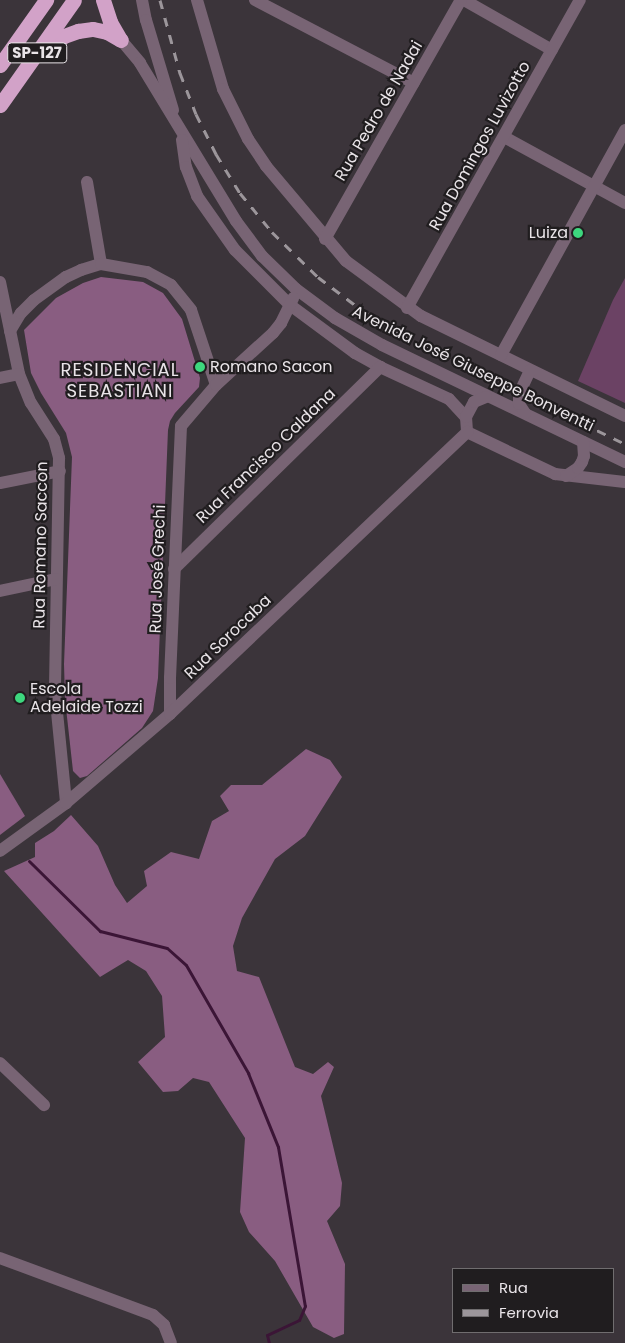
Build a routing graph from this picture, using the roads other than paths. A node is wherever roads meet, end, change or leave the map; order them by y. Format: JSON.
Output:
{"nodes":[{"id":1,"x":46,"y":0,"type":"edge"},
{"id":2,"x":74,"y":0,"type":"edge"},
{"id":3,"x":103,"y":0,"type":"edge"},
{"id":4,"x":142,"y":0,"type":"edge"},
{"id":5,"x":196,"y":0,"type":"edge"},
{"id":6,"x":255,"y":0,"type":"edge"},
{"id":7,"x":462,"y":0,"type":"edge"},
{"id":8,"x":580,"y":0,"type":"edge"},
{"id":9,"x":121,"y":40,"type":"junction"},
{"id":10,"x":552,"y":50,"type":"junction"},
{"id":11,"x":36,"y":55,"type":"junction"},
{"id":12,"x":0,"y":65,"type":"edge"},
{"id":13,"x":414,"y":83,"type":"junction"},
{"id":14,"x":0,"y":105,"type":"edge"},
{"id":15,"x":179,"y":130,"type":"junction"},
{"id":16,"x":625,"y":130,"type":"edge"},
{"id":17,"x":504,"y":137,"type":"junction"},
{"id":18,"x":87,"y":182,"type":"dead end"},
{"id":19,"x":594,"y":186,"type":"junction"},
{"id":20,"x":625,"y":203,"type":"edge"},
{"id":21,"x":325,"y":239,"type":"junction"},
{"id":22,"x":101,"y":264,"type":"junction"},
{"id":23,"x":0,"y":282,"type":"edge"},
{"id":24,"x":296,"y":289,"type":"junction"},
{"id":25,"x":290,"y":305,"type":"junction"},
{"id":26,"x":408,"y":308,"type":"junction"},
{"id":27,"x":10,"y":331,"type":"junction"},
{"id":28,"x":502,"y":355,"type":"junction"},
{"id":29,"x":380,"y":367,"type":"junction"},
{"id":30,"x":530,"y":370,"type":"junction"},
{"id":31,"x":19,"y":374,"type":"junction"},
{"id":32,"x":0,"y":378,"type":"edge"},
{"id":33,"x":216,"y":386,"type":"junction"},
{"id":34,"x":519,"y":394,"type":"junction"},
{"id":35,"x":486,"y":397,"type":"junction"},
{"id":36,"x":499,"y":402,"type":"junction"},
{"id":37,"x":525,"y":414,"type":"junction"},
{"id":38,"x":625,"y":416,"type":"edge"},
{"id":39,"x":466,"y":417,"type":"junction"},
{"id":40,"x":467,"y":432,"type":"junction"},
{"id":41,"x":583,"y":442,"type":"junction"},
{"id":42,"x":625,"y":462,"type":"edge"},
{"id":43,"x":60,"y":471,"type":"junction"},
{"id":44,"x":566,"y":476,"type":"junction"},
{"id":45,"x":625,"y":482,"type":"edge"},
{"id":46,"x":0,"y":483,"type":"edge"},
{"id":47,"x":174,"y":569,"type":"junction"},
{"id":48,"x":56,"y":579,"type":"junction"},
{"id":49,"x":0,"y":591,"type":"edge"},
{"id":50,"x":170,"y":714,"type":"junction"},
{"id":51,"x":66,"y":803,"type":"junction"},
{"id":52,"x":0,"y":850,"type":"edge"},
{"id":53,"x":0,"y":1063,"type":"edge"},
{"id":54,"x":44,"y":1105,"type":"dead end"},
{"id":55,"x":0,"y":1258,"type":"edge"},
{"id":56,"x":170,"y":1340,"type":"edge"}],
"edges":[{"from":1,"to":12,"type":"highway","number":"SP-127"},
{"from":2,"to":11,"type":"highway","number":"SP-127"},
{"from":3,"to":9,"type":"highway"},
{"from":4,"to":15,"type":"street"},
{"from":5,"to":21,"type":"street"},
{"from":6,"to":13,"type":"street"},
{"from":7,"to":10,"type":"street"},
{"from":7,"to":13,"type":"street","name":"Rua Pedro de Nadai"},
{"from":8,"to":10,"type":"street","name":"Rua Domingos Luvizotto"},
{"from":9,"to":11,"type":"highway"},
{"from":9,"to":15,"type":"street","name":"Avenida José Giuseppe Bonventti"},
{"from":10,"to":17,"type":"street","name":"Rua Domingos Luvizotto"},
{"from":11,"to":14,"type":"highway","number":"SP-127"},
{"from":13,"to":21,"type":"street","name":"Rua Pedro de Nadai"},
{"from":15,"to":24,"type":"street","name":"Avenida José Giuseppe Bonventti"},
{"from":15,"to":25,"type":"street","name":"Avenida José Giuseppe Bonventti"},
{"from":16,"to":19,"type":"street"},
{"from":17,"to":19,"type":"street"},
{"from":17,"to":26,"type":"street","name":"Rua Domingos Luvizotto"},
{"from":18,"to":22,"type":"street"},
{"from":19,"to":20,"type":"street"},
{"from":19,"to":28,"type":"street"},
{"from":21,"to":26,"type":"street"},
{"from":22,"to":27,"type":"street"},
{"from":22,"to":33,"type":"street"},
{"from":23,"to":27,"type":"street","name":"Rua Romano Saccon"},
{"from":24,"to":25,"type":"street"},
{"from":24,"to":35,"type":"street","name":"Avenida José Giuseppe Bonventti"},
{"from":25,"to":29,"type":"street","name":"Avenida José Giuseppe Bonventti"},
{"from":25,"to":33,"type":"street"},
{"from":26,"to":28,"type":"street"},
{"from":27,"to":31,"type":"street","name":"Rua Romano Saccon"},
{"from":28,"to":30,"type":"street"},
{"from":29,"to":39,"type":"street","name":"Avenida José Giuseppe Bonventti"},
{"from":29,"to":47,"type":"street","name":"Rua Francisco Caldana"},
{"from":30,"to":34,"type":"street"},
{"from":30,"to":38,"type":"street"},
{"from":31,"to":32,"type":"street"},
{"from":31,"to":43,"type":"street","name":"Rua Romano Saccon"},
{"from":33,"to":47,"type":"street","name":"Rua José Grechi"},
{"from":34,"to":36,"type":"street"},
{"from":34,"to":37,"type":"street"},
{"from":35,"to":36,"type":"street","name":"Avenida José Giuseppe Bonventti"},
{"from":35,"to":39,"type":"street"},
{"from":36,"to":37,"type":"street","name":"Avenida José Giuseppe Bonventti"},
{"from":37,"to":41,"type":"street","name":"Avenida José Giuseppe Bonventti"},
{"from":39,"to":40,"type":"street"},
{"from":40,"to":44,"type":"street"},
{"from":40,"to":50,"type":"street","name":"Rua Sorocaba"},
{"from":41,"to":42,"type":"street","name":"Avenida José Giuseppe Bonventti"},
{"from":41,"to":44,"type":"street"},
{"from":43,"to":46,"type":"street"},
{"from":43,"to":48,"type":"street","name":"Rua Romano Saccon"},
{"from":44,"to":45,"type":"street"},
{"from":47,"to":50,"type":"street","name":"Rua José Grechi"},
{"from":48,"to":49,"type":"street"},
{"from":48,"to":51,"type":"street","name":"Rua Romano Saccon"},
{"from":50,"to":51,"type":"street","name":"Rua Sorocaba"},
{"from":51,"to":52,"type":"street","name":"Rua Sorocaba"},
{"from":53,"to":54,"type":"street"},
{"from":55,"to":56,"type":"street"}]}
